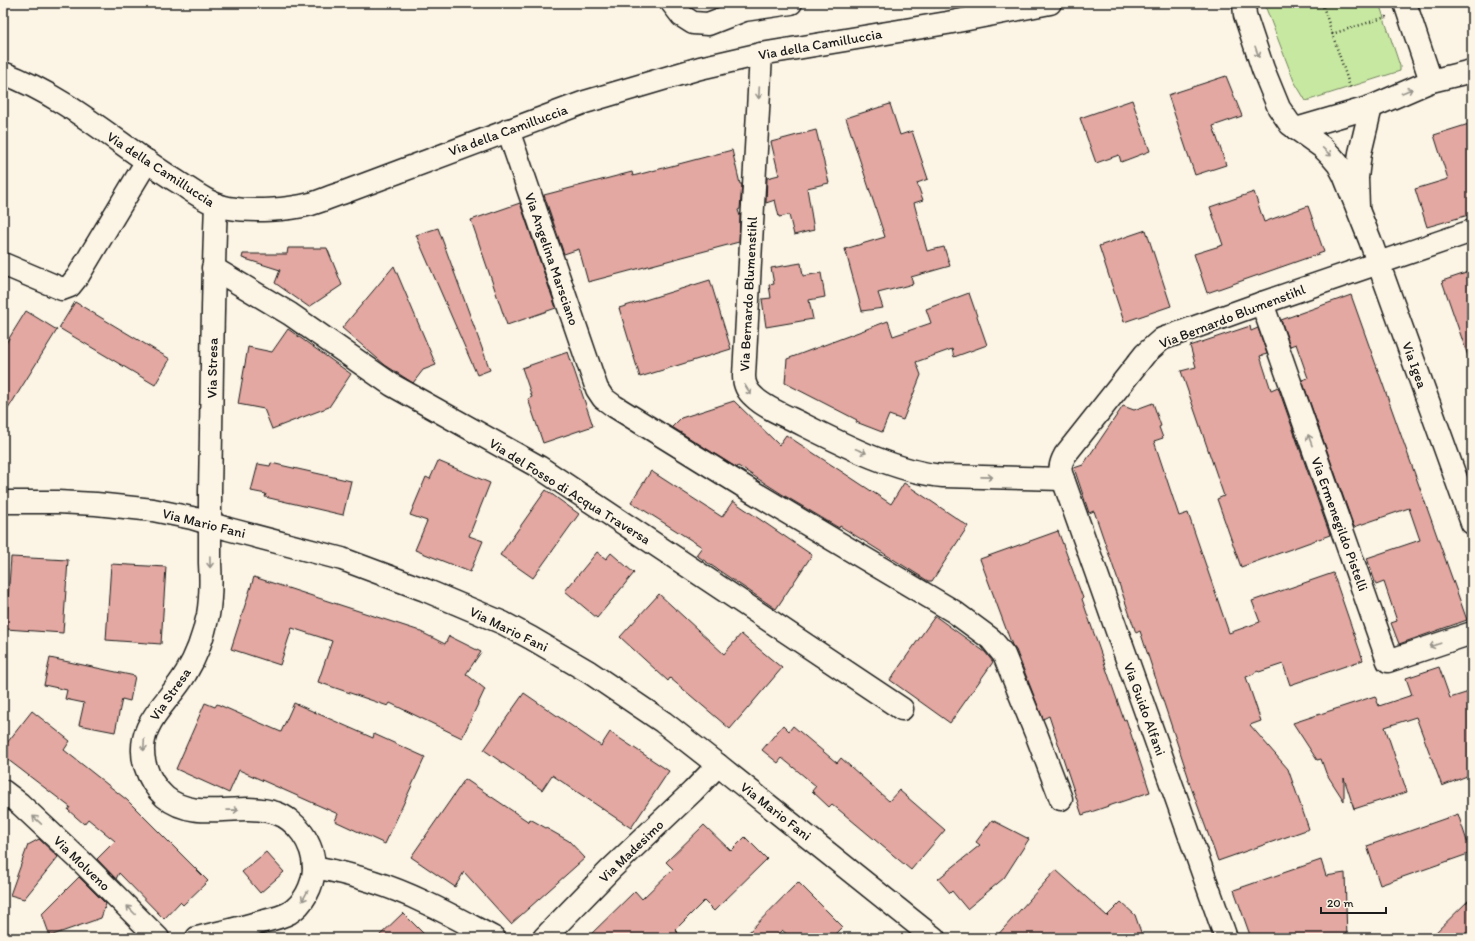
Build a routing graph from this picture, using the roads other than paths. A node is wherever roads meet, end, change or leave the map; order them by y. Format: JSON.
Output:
{"nodes":[{"id":1,"x":672,"y":3,"type":"edge"},
{"id":2,"x":791,"y":3,"type":"edge"},
{"id":3,"x":1050,"y":3,"type":"edge"},
{"id":4,"x":1405,"y":3,"type":"edge"},
{"id":5,"x":1001,"y":7,"type":"edge"},
{"id":6,"x":1241,"y":7,"type":"edge"},
{"id":7,"x":761,"y":54,"type":"junction"},
{"id":8,"x":1472,"y":72,"type":"edge"},
{"id":9,"x":3,"y":73,"type":"edge"},
{"id":10,"x":1431,"y":81,"type":"junction"},
{"id":11,"x":1365,"y":109,"type":"junction"},
{"id":12,"x":1296,"y":129,"type":"junction"},
{"id":13,"x":508,"y":130,"type":"junction"},
{"id":14,"x":147,"y":161,"type":"junction"},
{"id":15,"x":216,"y":205,"type":"junction"},
{"id":16,"x":1358,"y":208,"type":"junction"},
{"id":17,"x":1472,"y":231,"type":"edge"},
{"id":18,"x":1379,"y":263,"type":"junction"},
{"id":19,"x":3,"y":264,"type":"edge"},
{"id":20,"x":213,"y":268,"type":"junction"},
{"id":21,"x":1262,"y":303,"type":"junction"},
{"id":22,"x":1063,"y":479,"type":"junction"},
{"id":23,"x":3,"y":502,"type":"edge"},
{"id":24,"x":211,"y":523,"type":"junction"},
{"id":25,"x":1472,"y":523,"type":"edge"},
{"id":26,"x":1472,"y":633,"type":"edge"},
{"id":27,"x":902,"y":708,"type":"dead end"},
{"id":28,"x":718,"y":764,"type":"junction"},
{"id":29,"x":3,"y":792,"type":"edge"},
{"id":30,"x":1061,"y":799,"type":"dead end"},
{"id":31,"x":314,"y":867,"type":"junction"},
{"id":32,"x":158,"y":938,"type":"edge"},
{"id":33,"x":197,"y":938,"type":"edge"},
{"id":34,"x":494,"y":938,"type":"edge"},
{"id":35,"x":544,"y":938,"type":"edge"},
{"id":36,"x":934,"y":938,"type":"edge"},
{"id":37,"x":1226,"y":938,"type":"edge"}],
"edges":[{"from":1,"to":2,"type":"street"},
{"from":3,"to":5,"type":"street","name":"Via della Camilluccia"},
{"from":4,"to":10,"type":"street"},
{"from":5,"to":7,"type":"street","name":"Via della Camilluccia"},
{"from":6,"to":12,"type":"street","name":"Via Igea","one_way":true},
{"from":7,"to":13,"type":"street","name":"Via della Camilluccia"},
{"from":7,"to":22,"type":"street","name":"Via Bernardo Blumenstihl","one_way":true},
{"from":8,"to":10,"type":"street"},
{"from":9,"to":14,"type":"street","name":"Via della Camilluccia"},
{"from":11,"to":10,"type":"street","one_way":true},
{"from":11,"to":12,"type":"street"},
{"from":11,"to":16,"type":"street","name":"Via Igea"},
{"from":12,"to":16,"type":"street","name":"Via Igea","one_way":true},
{"from":13,"to":15,"type":"street","name":"Via della Camilluccia"},
{"from":13,"to":30,"type":"street","name":"Via Angelina Marsciano"},
{"from":14,"to":15,"type":"street","name":"Via della Camilluccia"},
{"from":14,"to":19,"type":"street"},
{"from":15,"to":20,"type":"street","name":"Via Stresa"},
{"from":16,"to":18,"type":"street","name":"Via Igea"},
{"from":17,"to":18,"type":"street","name":"Via Bernardo Blumenstihl"},
{"from":18,"to":21,"type":"street","name":"Via Bernardo Blumenstihl"},
{"from":18,"to":25,"type":"street","name":"Via Igea"},
{"from":20,"to":24,"type":"street","name":"Via Stresa"},
{"from":20,"to":27,"type":"street","name":"Via del Fosso di Acqua Traversa"},
{"from":21,"to":22,"type":"street","name":"Via Bernardo Blumenstihl"},
{"from":26,"to":21,"type":"street","name":"Via Ermenegildo Pistelli","one_way":true},
{"from":22,"to":37,"type":"street","name":"Via Guido Alfani"},
{"from":23,"to":24,"type":"street","name":"Via Mario Fani"},
{"from":24,"to":28,"type":"street","name":"Via Mario Fani"},
{"from":24,"to":31,"type":"street","name":"Via Stresa","one_way":true},
{"from":28,"to":35,"type":"street","name":"Via Madesimo"},
{"from":28,"to":36,"type":"street","name":"Via Mario Fani"},
{"from":32,"to":29,"type":"street","name":"Via Molveno","one_way":true},
{"from":31,"to":33,"type":"street","name":"Via Stresa","one_way":true},
{"from":31,"to":34,"type":"street"}]}
